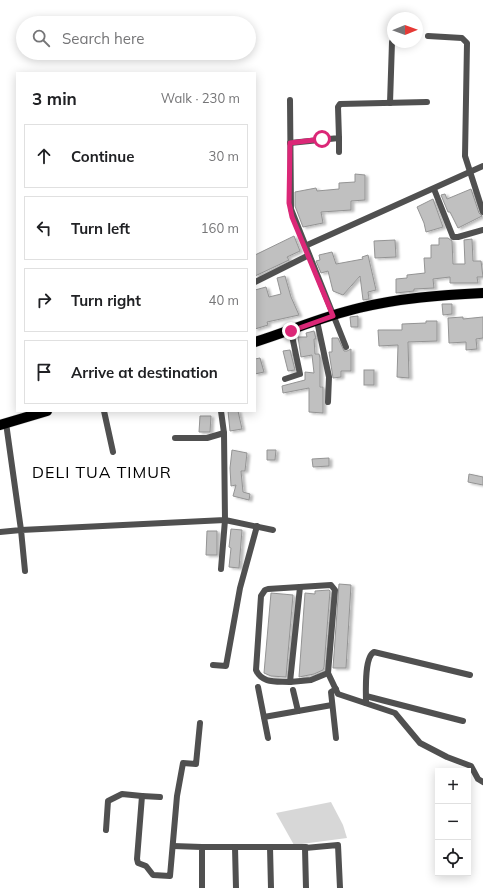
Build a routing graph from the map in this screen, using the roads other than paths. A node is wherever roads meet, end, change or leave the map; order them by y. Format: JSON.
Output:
{"nodes":[{"id":1,"x":428,"y":36,"type":"dead end"},
{"id":2,"x":392,"y":48,"type":"edge"},
{"id":3,"x":290,"y":100,"type":"dead end"},
{"id":4,"x":390,"y":102,"type":"junction"},
{"id":5,"x":426,"y":102,"type":"dead end"},
{"id":6,"x":339,"y":138,"type":"junction"},
{"id":7,"x":290,"y":143,"type":"junction"},
{"id":8,"x":339,"y":152,"type":"dead end"},
{"id":9,"x":483,"y":166,"type":"edge"},
{"id":10,"x":470,"y":173,"type":"junction"},
{"id":11,"x":434,"y":189,"type":"junction"},
{"id":12,"x":483,"y":212,"type":"edge"},
{"id":13,"x":483,"y":230,"type":"edge"},
{"id":14,"x":305,"y":246,"type":"junction"},
{"id":15,"x":309,"y":256,"type":"junction"},
{"id":16,"x":256,"y":282,"type":"edge"},
{"id":17,"x":483,"y":293,"type":"edge"},
{"id":18,"x":333,"y":316,"type":"junction"},
{"id":19,"x":317,"y":321,"type":"junction"},
{"id":20,"x":291,"y":331,"type":"junction"},
{"id":21,"x":256,"y":342,"type":"edge"},
{"id":22,"x":346,"y":347,"type":"dead end"},
{"id":23,"x":285,"y":379,"type":"dead end"},
{"id":24,"x":328,"y":402,"type":"dead end"},
{"id":25,"x":44,"y":412,"type":"edge"},
{"id":26,"x":104,"y":412,"type":"edge"},
{"id":27,"x":221,"y":412,"type":"edge"},
{"id":28,"x":3,"y":424,"type":"edge"},
{"id":29,"x":224,"y":433,"type":"junction"},
{"id":30,"x":175,"y":438,"type":"dead end"},
{"id":31,"x":113,"y":452,"type":"dead end"},
{"id":32,"x":226,"y":520,"type":"junction"},
{"id":33,"x":257,"y":526,"type":"junction"},
{"id":34,"x":21,"y":530,"type":"junction"},
{"id":35,"x":273,"y":530,"type":"dead end"},
{"id":36,"x":0,"y":532,"type":"edge"},
{"id":37,"x":221,"y":569,"type":"dead end"},
{"id":38,"x":25,"y":571,"type":"dead end"},
{"id":39,"x":300,"y":587,"type":"junction"},
{"id":40,"x":213,"y":665,"type":"dead end"},
{"id":41,"x":329,"y":674,"type":"junction"},
{"id":42,"x":470,"y":675,"type":"dead end"},
{"id":43,"x":290,"y":682,"type":"junction"},
{"id":44,"x":258,"y":687,"type":"dead end"},
{"id":45,"x":336,"y":689,"type":"junction"},
{"id":46,"x":293,"y":690,"type":"dead end"},
{"id":47,"x":366,"y":696,"type":"junction"},
{"id":48,"x":366,"y":703,"type":"junction"},
{"id":49,"x":332,"y":705,"type":"junction"},
{"id":50,"x":298,"y":711,"type":"junction"},
{"id":51,"x":264,"y":717,"type":"junction"},
{"id":52,"x":463,"y":720,"type":"dead end"},
{"id":53,"x":200,"y":723,"type":"dead end"},
{"id":54,"x":268,"y":738,"type":"dead end"},
{"id":55,"x":336,"y":738,"type":"dead end"},
{"id":56,"x":483,"y":782,"type":"edge"},
{"id":57,"x":142,"y":796,"type":"junction"},
{"id":58,"x":160,"y":797,"type":"dead end"},
{"id":59,"x":106,"y":830,"type":"dead end"},
{"id":60,"x":173,"y":846,"type":"dead end"},
{"id":61,"x":202,"y":847,"type":"junction"},
{"id":62,"x":235,"y":847,"type":"junction"},
{"id":63,"x":270,"y":847,"type":"junction"},
{"id":64,"x":306,"y":847,"type":"junction"},
{"id":65,"x":202,"y":888,"type":"edge"},
{"id":66,"x":236,"y":888,"type":"edge"},
{"id":67,"x":271,"y":888,"type":"edge"},
{"id":68,"x":306,"y":888,"type":"edge"},
{"id":69,"x":340,"y":888,"type":"edge"}],
"edges":[{"from":1,"to":10,"type":"street"},
{"from":2,"to":4,"type":"street"},
{"from":3,"to":7,"type":"street"},
{"from":4,"to":5,"type":"street"},
{"from":4,"to":6,"type":"street"},
{"from":6,"to":7,"type":"street"},
{"from":6,"to":8,"type":"street"},
{"from":7,"to":14,"type":"street"},
{"from":9,"to":10,"type":"street"},
{"from":10,"to":11,"type":"street"},
{"from":10,"to":12,"type":"street"},
{"from":11,"to":13,"type":"street"},
{"from":11,"to":14,"type":"street"},
{"from":14,"to":15,"type":"street"},
{"from":15,"to":16,"type":"street"},
{"from":15,"to":18,"type":"street"},
{"from":17,"to":18,"type":"main road"},
{"from":18,"to":19,"type":"main road"},
{"from":18,"to":22,"type":"street"},
{"from":19,"to":20,"type":"main road"},
{"from":19,"to":24,"type":"street"},
{"from":20,"to":21,"type":"main road"},
{"from":20,"to":23,"type":"street"},
{"from":25,"to":28,"type":"main road"},
{"from":26,"to":31,"type":"street"},
{"from":27,"to":29,"type":"street"},
{"from":28,"to":34,"type":"street"},
{"from":29,"to":30,"type":"street"},
{"from":29,"to":32,"type":"street"},
{"from":32,"to":33,"type":"street"},
{"from":32,"to":34,"type":"street"},
{"from":32,"to":37,"type":"street"},
{"from":33,"to":35,"type":"street"},
{"from":33,"to":40,"type":"street"},
{"from":34,"to":36,"type":"street"},
{"from":34,"to":38,"type":"street"},
{"from":39,"to":41,"type":"street"},
{"from":39,"to":43,"type":"street"},
{"from":39,"to":43,"type":"street"},
{"from":41,"to":43,"type":"street"},
{"from":41,"to":45,"type":"street"},
{"from":42,"to":47,"type":"street"},
{"from":44,"to":51,"type":"street"},
{"from":45,"to":48,"type":"street"},
{"from":45,"to":49,"type":"street"},
{"from":46,"to":50,"type":"street"},
{"from":47,"to":48,"type":"street"},
{"from":47,"to":52,"type":"street"},
{"from":48,"to":56,"type":"street"},
{"from":49,"to":50,"type":"street"},
{"from":49,"to":55,"type":"street"},
{"from":50,"to":51,"type":"street"},
{"from":51,"to":54,"type":"street"},
{"from":53,"to":57,"type":"street"},
{"from":57,"to":58,"type":"street"},
{"from":57,"to":59,"type":"street"},
{"from":60,"to":61,"type":"street"},
{"from":61,"to":62,"type":"street"},
{"from":61,"to":65,"type":"street"},
{"from":62,"to":63,"type":"street"},
{"from":62,"to":66,"type":"street"},
{"from":63,"to":64,"type":"street"},
{"from":63,"to":67,"type":"street"},
{"from":64,"to":68,"type":"street"},
{"from":64,"to":69,"type":"street"}]}
